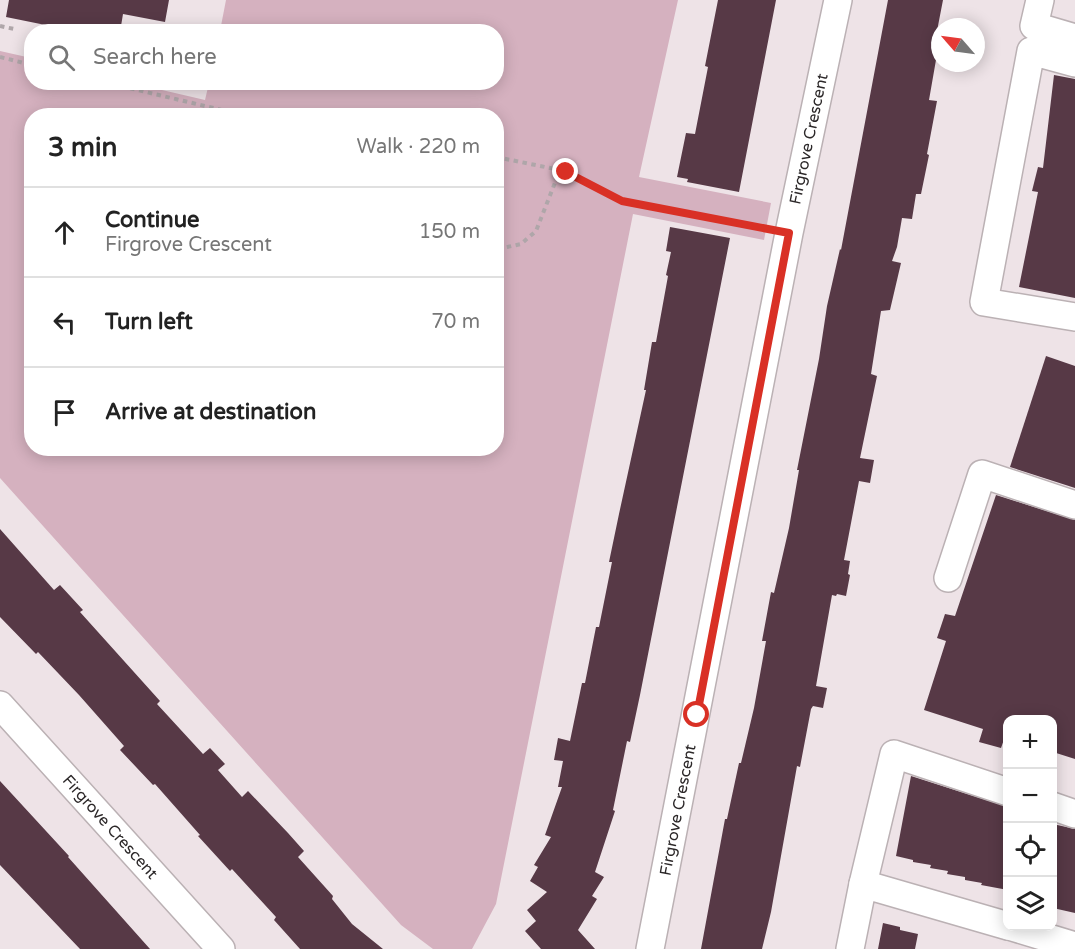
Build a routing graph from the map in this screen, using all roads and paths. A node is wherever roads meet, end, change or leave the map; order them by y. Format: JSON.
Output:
{"nodes":[{"id":1,"x":838,"y":0,"type":"edge"},
{"id":2,"x":1040,"y":0,"type":"edge"},
{"id":3,"x":0,"y":26,"type":"edge"},
{"id":4,"x":14,"y":29,"type":"dead end"},
{"id":5,"x":1075,"y":38,"type":"edge"},
{"id":6,"x":0,"y":57,"type":"edge"},
{"id":7,"x":24,"y":63,"type":"edge"},
{"id":8,"x":1075,"y":63,"type":"edge"},
{"id":9,"x":138,"y":90,"type":"edge"},
{"id":10,"x":213,"y":108,"type":"edge"},
{"id":11,"x":504,"y":159,"type":"edge"},
{"id":12,"x":560,"y":170,"type":"junction"},
{"id":13,"x":789,"y":233,"type":"junction"},
{"id":14,"x":504,"y":248,"type":"edge"},
{"id":15,"x":1075,"y":318,"type":"edge"},
{"id":16,"x":1075,"y":505,"type":"edge"},
{"id":17,"x":948,"y":578,"type":"dead end"},
{"id":18,"x":0,"y":705,"type":"edge"},
{"id":19,"x":1003,"y":790,"type":"edge"},
{"id":20,"x":1057,"y":807,"type":"edge"},
{"id":21,"x":1075,"y":814,"type":"edge"},
{"id":22,"x":863,"y":884,"type":"junction"},
{"id":23,"x":1003,"y":925,"type":"edge"},
{"id":24,"x":1025,"y":931,"type":"edge"},
{"id":25,"x":1075,"y":946,"type":"edge"},
{"id":26,"x":221,"y":949,"type":"edge"},
{"id":27,"x":650,"y":949,"type":"edge"},
{"id":28,"x":850,"y":949,"type":"edge"}],
"edges":[{"from":1,"to":13,"type":"street","name":"Firgrove Crescent"},
{"from":2,"to":5,"type":"street"},
{"from":3,"to":4,"type":"path"},
{"from":6,"to":7,"type":"path"},
{"from":8,"to":15,"type":"street"},
{"from":9,"to":10,"type":"path"},
{"from":11,"to":12,"type":"path"},
{"from":12,"to":13,"type":"path"},
{"from":12,"to":14,"type":"path"},
{"from":13,"to":27,"type":"street","name":"Firgrove Crescent"},
{"from":16,"to":17,"type":"street"},
{"from":18,"to":26,"type":"street","name":"Firgrove Crescent"},
{"from":19,"to":22,"type":"street"},
{"from":20,"to":21,"type":"street"},
{"from":22,"to":23,"type":"street"},
{"from":22,"to":28,"type":"street"},
{"from":24,"to":25,"type":"street"}]}
